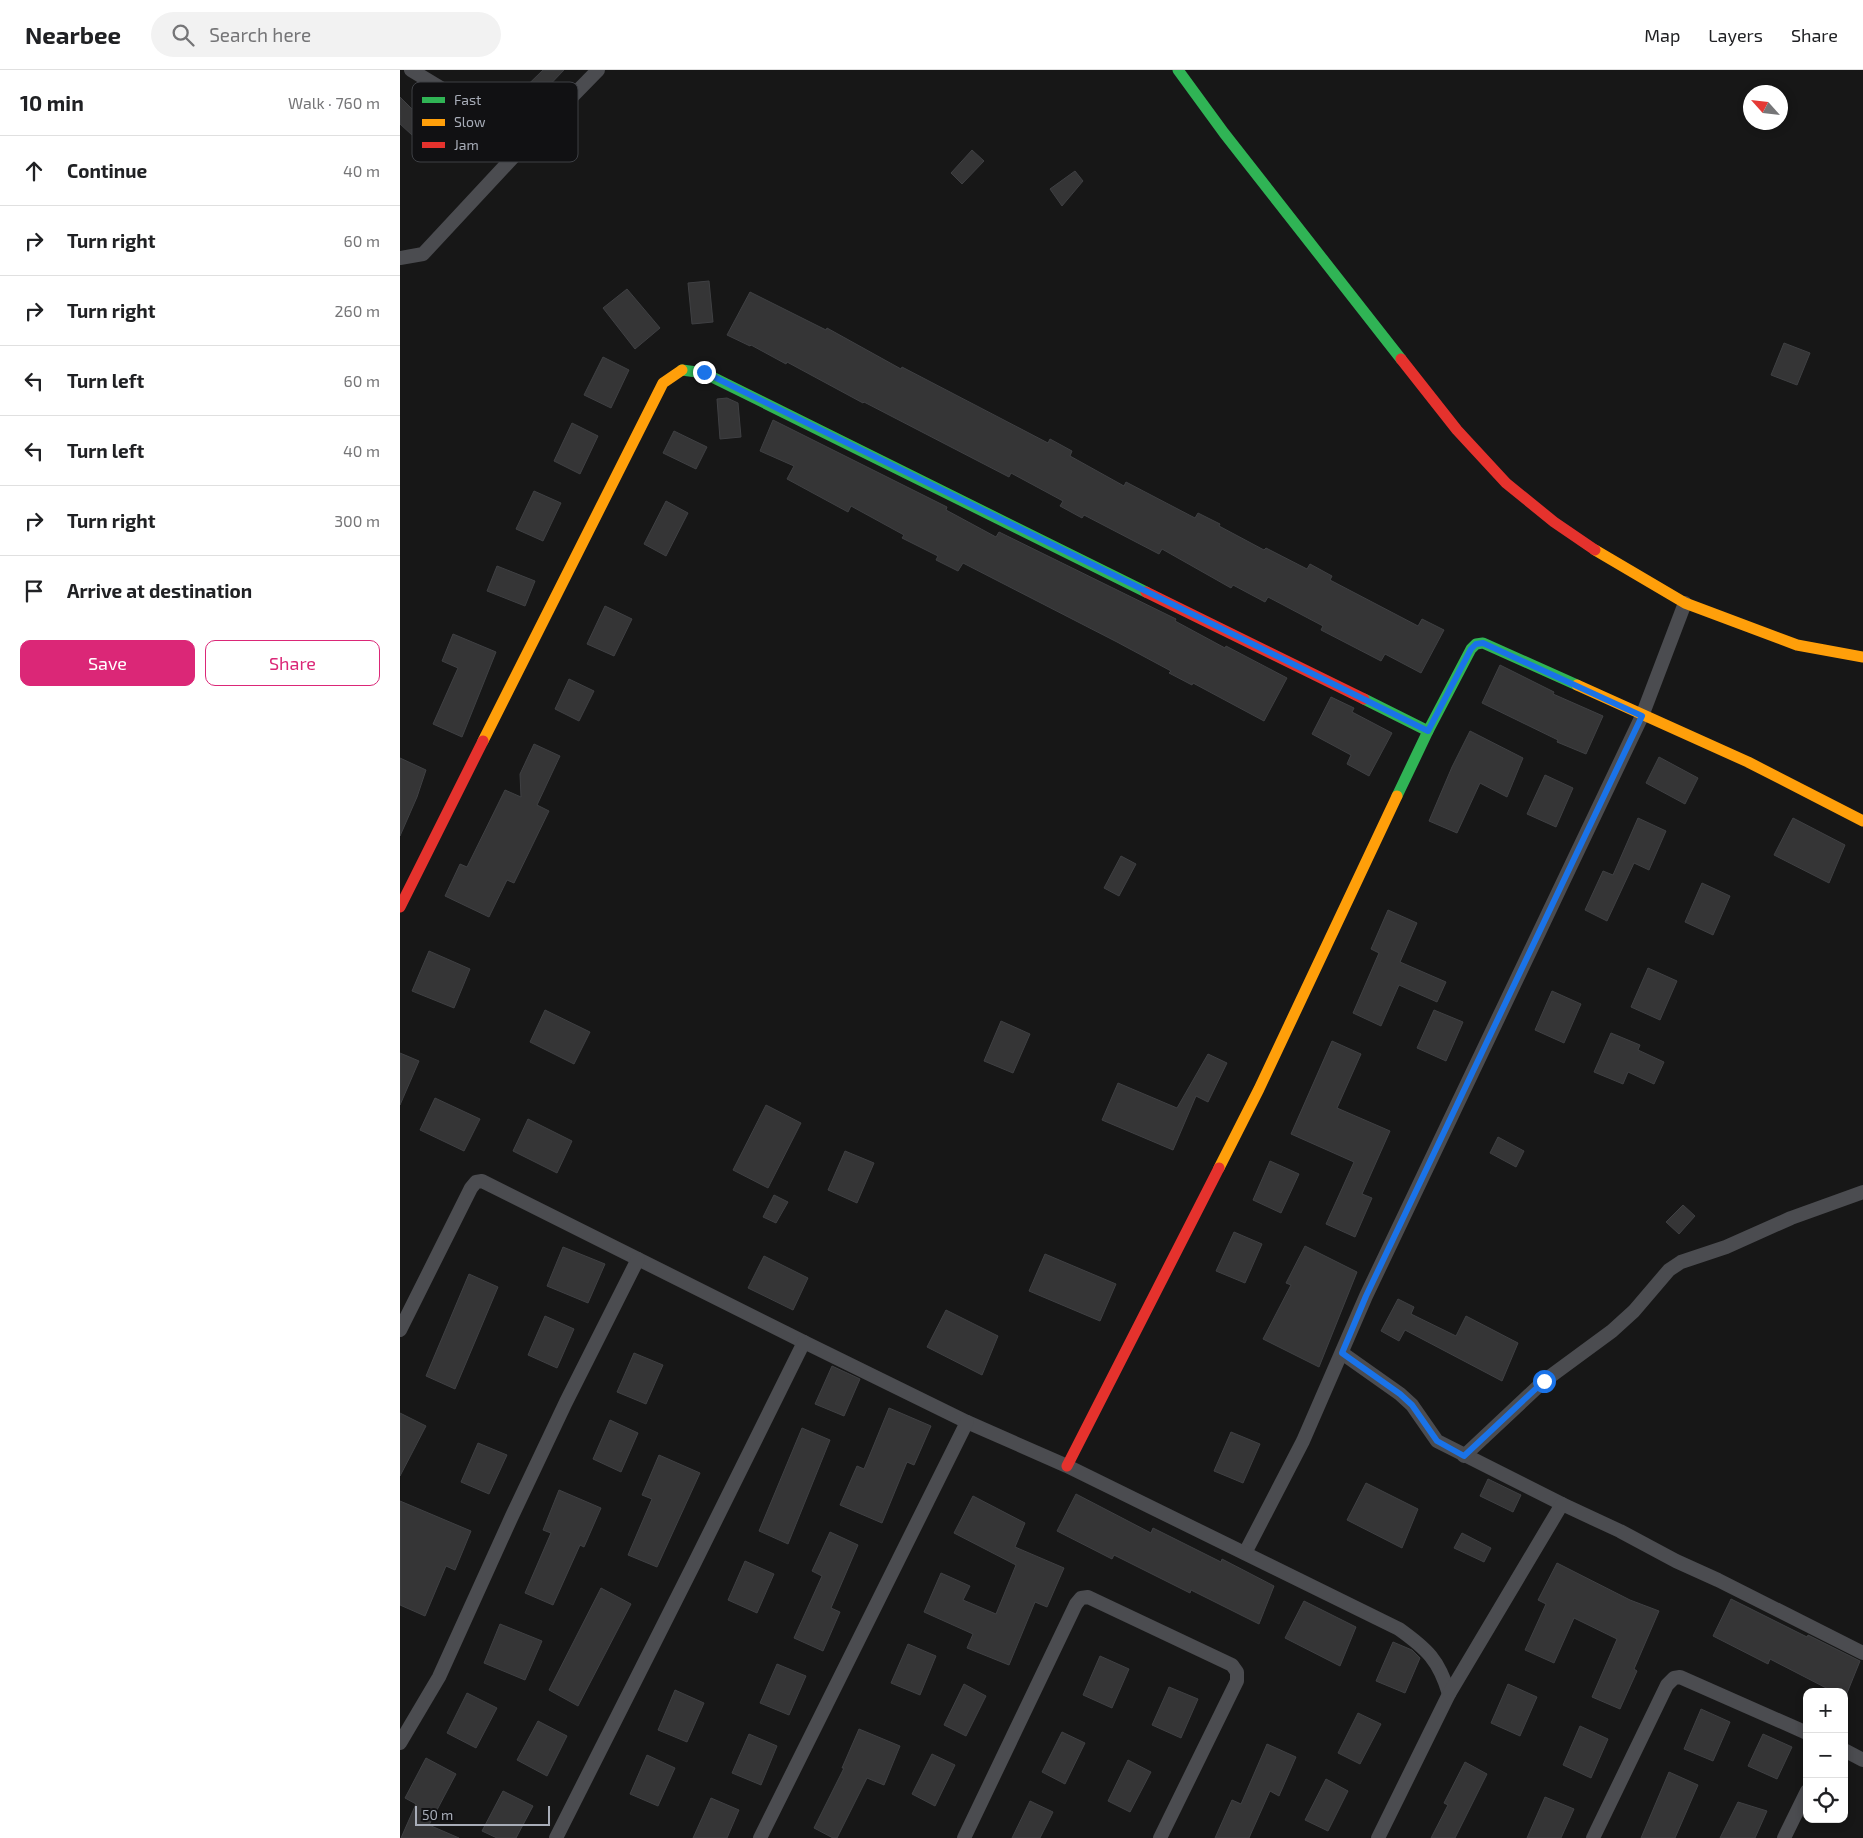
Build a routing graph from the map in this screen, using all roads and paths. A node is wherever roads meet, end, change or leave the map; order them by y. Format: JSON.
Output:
{"nodes":[{"id":1,"x":411,"y":70,"type":"edge"},
{"id":2,"x":598,"y":70,"type":"edge"},
{"id":3,"x":1178,"y":70,"type":"edge"},
{"id":4,"x":431,"y":82,"type":"edge"},
{"id":5,"x":578,"y":90,"type":"edge"},
{"id":6,"x":509,"y":162,"type":"edge"},
{"id":7,"x":400,"y":258,"type":"edge"},
{"id":8,"x":1686,"y":603,"type":"junction"},
{"id":9,"x":1863,"y":657,"type":"edge"},
{"id":10,"x":1642,"y":716,"type":"junction"},
{"id":11,"x":1428,"y":731,"type":"junction"},
{"id":12,"x":1863,"y":821,"type":"edge"},
{"id":13,"x":400,"y":906,"type":"edge"},
{"id":14,"x":1863,"y":1192,"type":"edge"},
{"id":15,"x":638,"y":1259,"type":"junction"},
{"id":16,"x":400,"y":1330,"type":"edge"},
{"id":17,"x":804,"y":1342,"type":"junction"},
{"id":18,"x":1342,"y":1353,"type":"junction"},
{"id":19,"x":967,"y":1422,"type":"junction"},
{"id":20,"x":1464,"y":1456,"type":"junction"},
{"id":21,"x":1067,"y":1466,"type":"junction"},
{"id":22,"x":1562,"y":1504,"type":"junction"},
{"id":23,"x":1245,"y":1553,"type":"junction"},
{"id":24,"x":1863,"y":1653,"type":"edge"},
{"id":25,"x":1449,"y":1694,"type":"junction"},
{"id":26,"x":1803,"y":1731,"type":"edge"},
{"id":27,"x":400,"y":1742,"type":"edge"},
{"id":28,"x":1848,"y":1752,"type":"edge"},
{"id":29,"x":1863,"y":1760,"type":"edge"},
{"id":30,"x":1803,"y":1800,"type":"edge"},
{"id":31,"x":556,"y":1838,"type":"edge"},
{"id":32,"x":760,"y":1838,"type":"edge"},
{"id":33,"x":964,"y":1838,"type":"edge"},
{"id":34,"x":1160,"y":1838,"type":"edge"},
{"id":35,"x":1378,"y":1838,"type":"edge"},
{"id":36,"x":1593,"y":1838,"type":"edge"},
{"id":37,"x":1784,"y":1838,"type":"edge"}],
"edges":[{"from":1,"to":4,"type":"street"},
{"from":2,"to":5,"type":"street"},
{"from":3,"to":8,"type":"street"},
{"from":6,"to":7,"type":"street"},
{"from":8,"to":9,"type":"street"},
{"from":8,"to":10,"type":"street"},
{"from":10,"to":11,"type":"street"},
{"from":10,"to":12,"type":"street"},
{"from":10,"to":18,"type":"street"},
{"from":11,"to":13,"type":"street"},
{"from":11,"to":21,"type":"street"},
{"from":14,"to":20,"type":"street"},
{"from":15,"to":16,"type":"street"},
{"from":15,"to":17,"type":"street"},
{"from":15,"to":27,"type":"street"},
{"from":17,"to":19,"type":"street"},
{"from":17,"to":31,"type":"street"},
{"from":18,"to":20,"type":"street"},
{"from":18,"to":23,"type":"street"},
{"from":19,"to":21,"type":"street"},
{"from":19,"to":32,"type":"street"},
{"from":20,"to":22,"type":"street"},
{"from":21,"to":23,"type":"street"},
{"from":22,"to":24,"type":"street"},
{"from":22,"to":25,"type":"street"},
{"from":23,"to":25,"type":"street"},
{"from":25,"to":35,"type":"street"},
{"from":26,"to":36,"type":"street"},
{"from":28,"to":29,"type":"street"},
{"from":30,"to":37,"type":"street"},
{"from":33,"to":34,"type":"street"}]}
